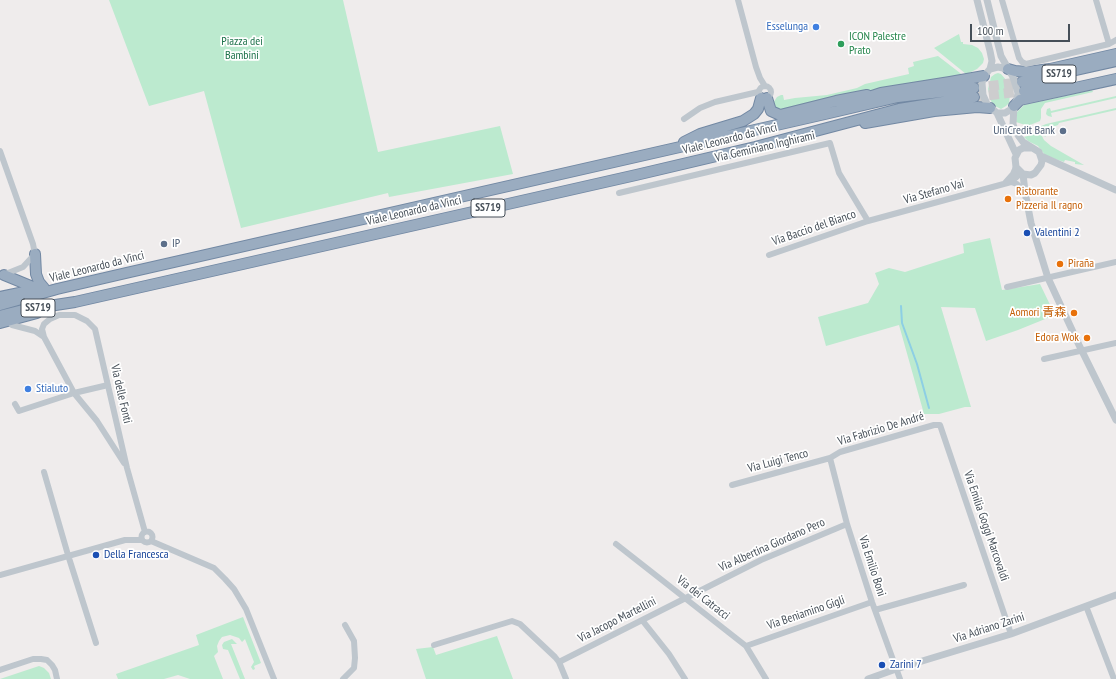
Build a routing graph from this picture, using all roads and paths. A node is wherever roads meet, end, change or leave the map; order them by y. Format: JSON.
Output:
{"nodes":[{"id":1,"x":738,"y":0,"type":"edge"},
{"id":2,"x":743,"y":0,"type":"edge"},
{"id":3,"x":977,"y":0,"type":"edge"},
{"id":4,"x":987,"y":0,"type":"edge"},
{"id":5,"x":1002,"y":0,"type":"edge"},
{"id":6,"x":1096,"y":0,"type":"edge"},
{"id":7,"x":742,"y":11,"type":"junction"},
{"id":8,"x":1116,"y":40,"type":"edge"},
{"id":9,"x":1109,"y":44,"type":"junction"},
{"id":10,"x":1116,"y":54,"type":"edge"},
{"id":11,"x":1116,"y":61,"type":"edge"},
{"id":12,"x":1008,"y":69,"type":"junction"},
{"id":13,"x":987,"y":72,"type":"junction"},
{"id":14,"x":1116,"y":73,"type":"edge"},
{"id":15,"x":1116,"y":79,"type":"edge"},
{"id":16,"x":762,"y":92,"type":"junction"},
{"id":17,"x":881,"y":93,"type":"junction"},
{"id":18,"x":1014,"y":106,"type":"junction"},
{"id":19,"x":994,"y":110,"type":"junction"},
{"id":20,"x":825,"y":114,"type":"junction"},
{"id":21,"x":684,"y":119,"type":"dead end"},
{"id":22,"x":804,"y":134,"type":"junction"},
{"id":23,"x":1031,"y":148,"type":"junction"},
{"id":24,"x":0,"y":151,"type":"edge"},
{"id":25,"x":662,"y":151,"type":"junction"},
{"id":26,"x":1016,"y":154,"type":"junction"},
{"id":27,"x":1041,"y":156,"type":"junction"},
{"id":28,"x":1016,"y":167,"type":"junction"},
{"id":29,"x":1025,"y":174,"type":"junction"},
{"id":30,"x":1008,"y":182,"type":"junction"},
{"id":31,"x":1116,"y":190,"type":"edge"},
{"id":32,"x":1025,"y":191,"type":"junction"},
{"id":33,"x":619,"y":193,"type":"dead end"},
{"id":34,"x":868,"y":221,"type":"junction"},
{"id":35,"x":35,"y":254,"type":"junction"},
{"id":36,"x":768,"y":256,"type":"dead end"},
{"id":37,"x":1116,"y":262,"type":"edge"},
{"id":38,"x":2,"y":275,"type":"edge"},
{"id":39,"x":1048,"y":278,"type":"junction"},
{"id":40,"x":1007,"y":287,"type":"dead end"},
{"id":41,"x":41,"y":288,"type":"junction"},
{"id":42,"x":57,"y":289,"type":"junction"},
{"id":43,"x":0,"y":297,"type":"edge"},
{"id":44,"x":0,"y":305,"type":"edge"},
{"id":45,"x":3,"y":320,"type":"edge"},
{"id":46,"x":44,"y":337,"type":"junction"},
{"id":47,"x":1116,"y":343,"type":"edge"},
{"id":48,"x":1082,"y":351,"type":"junction"},
{"id":49,"x":1044,"y":359,"type":"dead end"},
{"id":50,"x":108,"y":385,"type":"junction"},
{"id":51,"x":74,"y":393,"type":"junction"},
{"id":52,"x":16,"y":404,"type":"dead end"},
{"id":53,"x":1116,"y":420,"type":"edge"},
{"id":54,"x":940,"y":424,"type":"joint"},
{"id":55,"x":830,"y":458,"type":"junction"},
{"id":56,"x":127,"y":468,"type":"junction"},
{"id":57,"x":44,"y":472,"type":"dead end"},
{"id":58,"x":732,"y":485,"type":"dead end"},
{"id":59,"x":847,"y":524,"type":"junction"},
{"id":60,"x":145,"y":532,"type":"junction"},
{"id":61,"x":142,"y":540,"type":"junction"},
{"id":62,"x":151,"y":541,"type":"junction"},
{"id":63,"x":616,"y":544,"type":"dead end"},
{"id":64,"x":68,"y":555,"type":"junction"},
{"id":65,"x":0,"y":574,"type":"edge"},
{"id":66,"x":964,"y":585,"type":"dead end"},
{"id":67,"x":1116,"y":595,"type":"edge"},
{"id":68,"x":686,"y":598,"type":"junction"},
{"id":69,"x":872,"y":602,"type":"junction"},
{"id":70,"x":1086,"y":606,"type":"junction"},
{"id":71,"x":875,"y":610,"type":"junction"},
{"id":72,"x":642,"y":620,"type":"junction"},
{"id":73,"x":345,"y":625,"type":"dead end"},
{"id":74,"x":1011,"y":634,"type":"junction"},
{"id":75,"x":96,"y":643,"type":"dead end"},
{"id":76,"x":434,"y":645,"type":"dead end"},
{"id":77,"x":746,"y":646,"type":"junction"},
{"id":78,"x":559,"y":662,"type":"junction"},
{"id":79,"x":896,"y":669,"type":"junction"},
{"id":80,"x":0,"y":670,"type":"edge"},
{"id":81,"x":57,"y":679,"type":"edge"},
{"id":82,"x":274,"y":679,"type":"edge"},
{"id":83,"x":343,"y":679,"type":"edge"},
{"id":84,"x":566,"y":679,"type":"edge"},
{"id":85,"x":685,"y":679,"type":"edge"},
{"id":86,"x":766,"y":679,"type":"edge"},
{"id":87,"x":868,"y":679,"type":"edge"},
{"id":88,"x":900,"y":679,"type":"edge"},
{"id":89,"x":1114,"y":679,"type":"edge"}],
"edges":[{"from":1,"to":7,"type":"street"},
{"from":2,"to":7,"type":"street"},
{"from":3,"to":13,"type":"street"},
{"from":4,"to":12,"type":"street"},
{"from":5,"to":9,"type":"street"},
{"from":6,"to":9,"type":"street"},
{"from":7,"to":16,"type":"street"},
{"from":8,"to":9,"type":"street"},
{"from":10,"to":12,"type":"highway"},
{"from":11,"to":14,"type":"highway","number":"SS719"},
{"from":12,"to":13,"type":"street"},
{"from":12,"to":18,"type":"street"},
{"from":13,"to":17,"type":"highway"},
{"from":13,"to":19,"type":"street"},
{"from":15,"to":18,"type":"highway"},
{"from":16,"to":17,"type":"highway"},
{"from":16,"to":21,"type":"street"},
{"from":16,"to":25,"type":"highway"},
{"from":17,"to":20,"type":"highway"},
{"from":18,"to":19,"type":"street"},
{"from":18,"to":23,"type":"street"},
{"from":19,"to":22,"type":"highway"},
{"from":19,"to":26,"type":"street"},
{"from":20,"to":22,"type":"highway","name":"Viale Leonardo da Vinci","number":"SS719"},
{"from":20,"to":25,"type":"highway","name":"Viale Leonardo da Vinci","number":"SS719"},
{"from":22,"to":45,"type":"highway","name":"Viale Leonardo da Vinci","number":"SS719"},
{"from":23,"to":26,"type":"street"},
{"from":23,"to":27,"type":"street"},
{"from":24,"to":35,"type":"street"},
{"from":25,"to":42,"type":"highway","name":"Viale Leonardo da Vinci","number":"SS719"},
{"from":26,"to":28,"type":"street"},
{"from":27,"to":29,"type":"street"},
{"from":27,"to":31,"type":"street"},
{"from":28,"to":29,"type":"street"},
{"from":28,"to":30,"type":"street"},
{"from":29,"to":30,"type":"street","name":"Via Stefano Vai"},
{"from":29,"to":32,"type":"street"},
{"from":30,"to":32,"type":"street"},
{"from":30,"to":34,"type":"street","name":"Via Stefano Vai"},
{"from":32,"to":39,"type":"street"},
{"from":33,"to":34,"type":"street","name":"Via Geminiano Inghirami"},
{"from":34,"to":36,"type":"street","name":"Via Baccio del Bianco"},
{"from":35,"to":38,"type":"street"},
{"from":35,"to":41,"type":"highway"},
{"from":37,"to":39,"type":"street"},
{"from":38,"to":41,"type":"highway"},
{"from":39,"to":40,"type":"street"},
{"from":39,"to":48,"type":"street"},
{"from":41,"to":42,"type":"highway"},
{"from":41,"to":43,"type":"highway"},
{"from":42,"to":44,"type":"highway","name":"Viale Leonardo da Vinci","number":"SS719"},
{"from":45,"to":46,"type":"street"},
{"from":46,"to":50,"type":"street","name":"Via delle Fonti"},
{"from":46,"to":51,"type":"street"},
{"from":47,"to":48,"type":"street"},
{"from":48,"to":49,"type":"street"},
{"from":48,"to":53,"type":"street"},
{"from":50,"to":51,"type":"street"},
{"from":50,"to":56,"type":"street","name":"Via delle Fonti"},
{"from":51,"to":52,"type":"street"},
{"from":51,"to":56,"type":"street"},
{"from":54,"to":55,"type":"street","name":"Via Fabrizio De André"},
{"from":54,"to":74,"type":"street","name":"Via Emilia Goggi Marcovaldi"},
{"from":55,"to":58,"type":"street","name":"Via Luigi Tenco"},
{"from":55,"to":59,"type":"street","name":"Via Emilio Boni"},
{"from":56,"to":60,"type":"street","name":"Via delle Fonti"},
{"from":57,"to":64,"type":"street"},
{"from":59,"to":68,"type":"street","name":"Via Albertina Giordano Pero"},
{"from":59,"to":69,"type":"street","name":"Via Emilio Boni"},
{"from":60,"to":61,"type":"street"},
{"from":60,"to":62,"type":"street","name":"Via delle Fonti"},
{"from":61,"to":62,"type":"street"},
{"from":61,"to":64,"type":"street"},
{"from":62,"to":82,"type":"street"},
{"from":63,"to":68,"type":"street","name":"Via dei Catracci"},
{"from":64,"to":65,"type":"street"},
{"from":64,"to":75,"type":"street"},
{"from":66,"to":71,"type":"street"},
{"from":67,"to":70,"type":"street","name":"Via Adriano Zarini"},
{"from":68,"to":72,"type":"street","name":"Via Jacopo Martellini"},
{"from":68,"to":77,"type":"street","name":"Via dei Catracci"},
{"from":69,"to":71,"type":"street","name":"Via Emilio Boni"},
{"from":69,"to":77,"type":"street","name":"Via Beniamino Gigli"},
{"from":70,"to":74,"type":"street","name":"Via Adriano Zarini"},
{"from":70,"to":89,"type":"street"},
{"from":71,"to":79,"type":"street","name":"Via Emilio Boni"},
{"from":72,"to":78,"type":"street","name":"Via Jacopo Martellini"},
{"from":72,"to":85,"type":"street"},
{"from":73,"to":83,"type":"street"},
{"from":74,"to":79,"type":"street","name":"Via Adriano Zarini"},
{"from":76,"to":78,"type":"street"},
{"from":77,"to":86,"type":"street","name":"Via dei Catracci"},
{"from":78,"to":84,"type":"street"},
{"from":79,"to":87,"type":"street","name":"Via Adriano Zarini"},
{"from":79,"to":88,"type":"street","name":"Via Emilio Boni"},
{"from":80,"to":81,"type":"street"}]}
